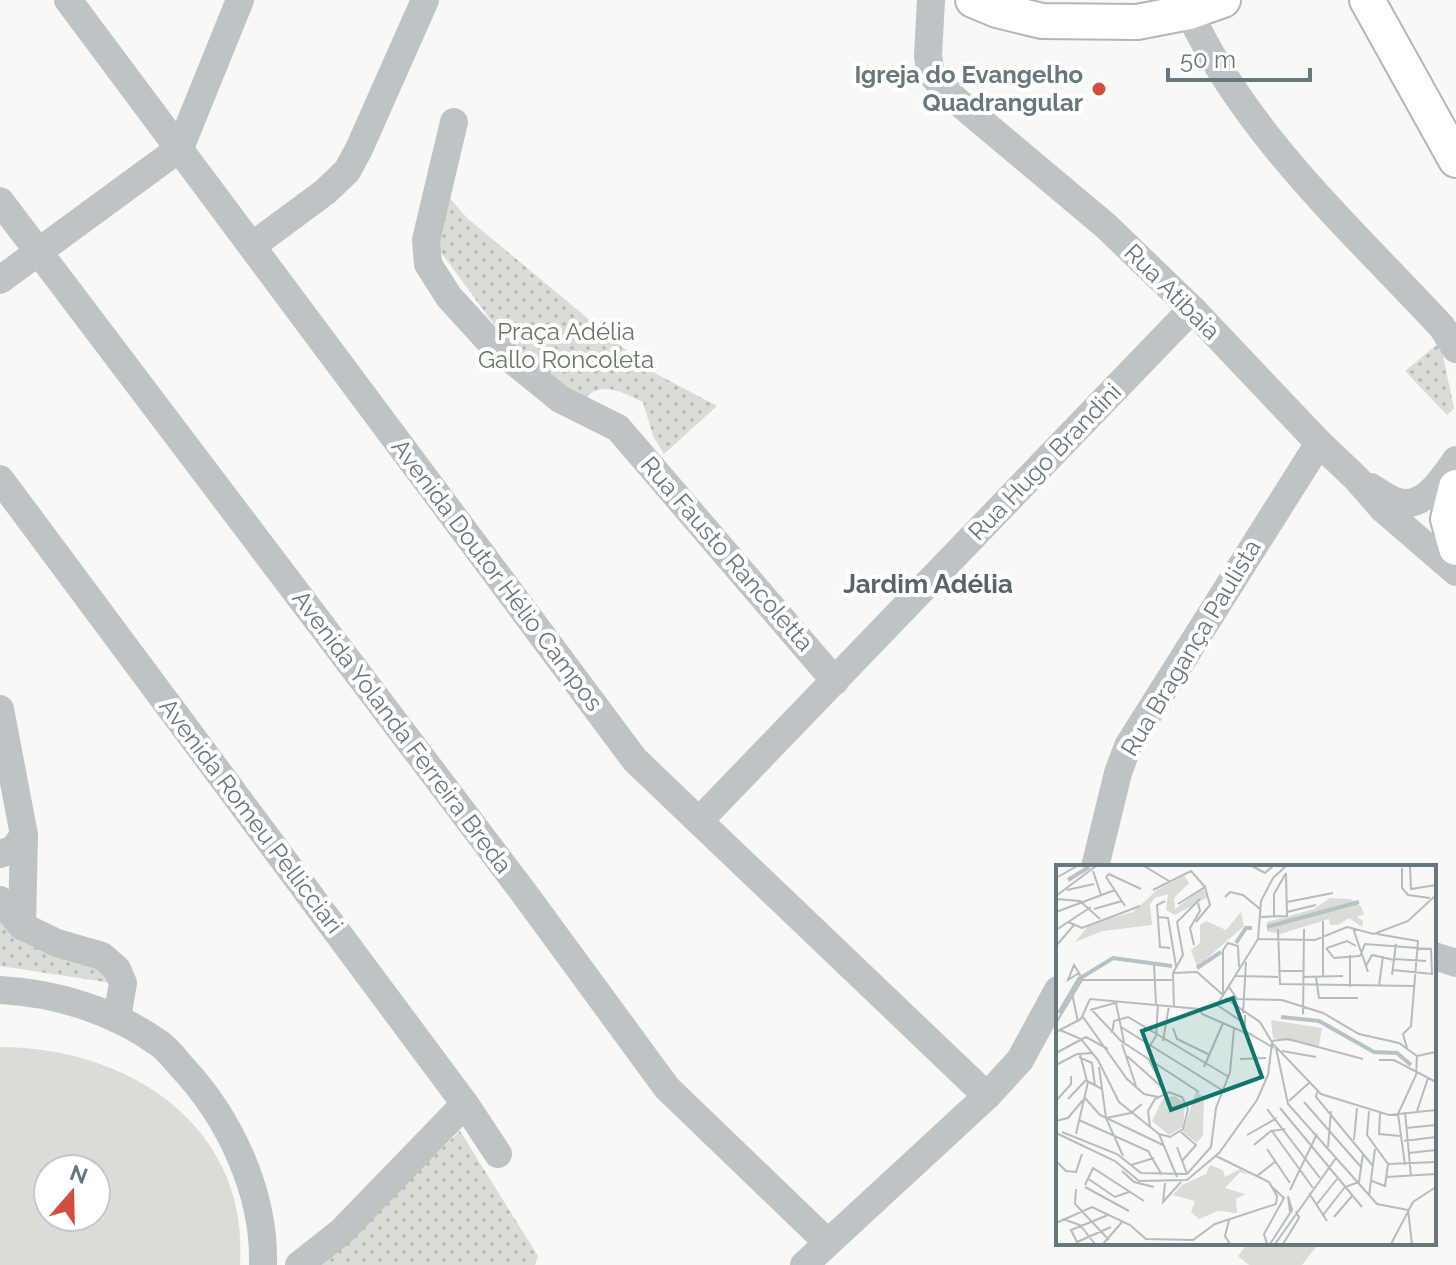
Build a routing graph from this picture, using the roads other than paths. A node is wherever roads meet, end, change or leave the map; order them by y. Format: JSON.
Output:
{"nodes":[{"id":1,"x":68,"y":0,"type":"edge"},
{"id":2,"x":240,"y":0,"type":"edge"},
{"id":3,"x":425,"y":0,"type":"edge"},
{"id":4,"x":931,"y":0,"type":"edge"},
{"id":5,"x":973,"y":0,"type":"edge"},
{"id":6,"x":1223,"y":0,"type":"edge"},
{"id":7,"x":1367,"y":0,"type":"edge"},
{"id":8,"x":1189,"y":12,"type":"junction"},
{"id":9,"x":454,"y":122,"type":"dead end"},
{"id":10,"x":180,"y":148,"type":"junction"},
{"id":11,"x":1456,"y":160,"type":"edge"},
{"id":12,"x":0,"y":201,"type":"edge"},
{"id":13,"x":252,"y":246,"type":"junction"},
{"id":14,"x":39,"y":253,"type":"junction"},
{"id":15,"x":0,"y":280,"type":"edge"},
{"id":16,"x":1192,"y":309,"type":"junction"},
{"id":17,"x":1456,"y":349,"type":"edge"},
{"id":18,"x":1319,"y":443,"type":"junction"},
{"id":19,"x":1456,"y":460,"type":"edge"},
{"id":20,"x":1356,"y":478,"type":"junction"},
{"id":21,"x":1456,"y":487,"type":"edge"},
{"id":22,"x":5,"y":492,"type":"edge"},
{"id":23,"x":1456,"y":548,"type":"edge"},
{"id":24,"x":1456,"y":572,"type":"edge"},
{"id":25,"x":835,"y":681,"type":"junction"},
{"id":26,"x":0,"y":709,"type":"edge"},
{"id":27,"x":699,"y":821,"type":"junction"},
{"id":28,"x":24,"y":835,"type":"junction"},
{"id":29,"x":0,"y":854,"type":"edge"},
{"id":30,"x":1095,"y":865,"type":"edge"},
{"id":31,"x":0,"y":900,"type":"edge"},
{"id":32,"x":22,"y":926,"type":"junction"},
{"id":33,"x":1436,"y":957,"type":"edge"},
{"id":34,"x":1456,"y":963,"type":"edge"},
{"id":35,"x":0,"y":990,"type":"edge"},
{"id":36,"x":1056,"y":994,"type":"edge"},
{"id":37,"x":117,"y":1018,"type":"junction"},
{"id":38,"x":987,"y":1096,"type":"junction"},
{"id":39,"x":465,"y":1104,"type":"junction"},
{"id":40,"x":498,"y":1154,"type":"dead end"},
{"id":41,"x":827,"y":1242,"type":"junction"},
{"id":42,"x":263,"y":1265,"type":"edge"},
{"id":43,"x":299,"y":1265,"type":"edge"},
{"id":44,"x":804,"y":1265,"type":"edge"}],
"edges":[{"from":1,"to":10,"type":"street","name":"Avenida Doutor Hélio Campos"},
{"from":2,"to":10,"type":"street"},
{"from":3,"to":13,"type":"street"},
{"from":4,"to":16,"type":"street","name":"Rua Atibaia"},
{"from":5,"to":8,"type":"main road"},
{"from":6,"to":8,"type":"main road"},
{"from":7,"to":11,"type":"main road"},
{"from":8,"to":17,"type":"street"},
{"from":9,"to":25,"type":"street","name":"Rua Fausto Rancoletta"},
{"from":10,"to":13,"type":"street","name":"Avenida Doutor Hélio Campos"},
{"from":10,"to":14,"type":"street"},
{"from":12,"to":14,"type":"street","name":"Avenida Yolanda Ferreira Breda"},
{"from":13,"to":27,"type":"street","name":"Avenida Doutor Hélio Campos"},
{"from":14,"to":15,"type":"street"},
{"from":14,"to":41,"type":"street","name":"Avenida Yolanda Ferreira Breda"},
{"from":16,"to":18,"type":"street","name":"Rua Atibaia"},
{"from":16,"to":25,"type":"street","name":"Rua Hugo Brandini"},
{"from":18,"to":20,"type":"street","name":"Rua Atibaia"},
{"from":18,"to":30,"type":"street","name":"Rua Bragança Paulista"},
{"from":19,"to":20,"type":"street"},
{"from":20,"to":24,"type":"street","name":"Rua Atibaia"},
{"from":21,"to":23,"type":"main road"},
{"from":22,"to":39,"type":"street","name":"Avenida Romeu Pellicciari"},
{"from":25,"to":27,"type":"street","name":"Rua Hugo Brandini"},
{"from":26,"to":28,"type":"street"},
{"from":27,"to":38,"type":"street","name":"Avenida Doutor Hélio Campos"},
{"from":28,"to":29,"type":"street"},
{"from":28,"to":32,"type":"street"},
{"from":31,"to":32,"type":"street"},
{"from":32,"to":37,"type":"street"},
{"from":33,"to":34,"type":"street"},
{"from":35,"to":37,"type":"street"},
{"from":36,"to":38,"type":"street"},
{"from":37,"to":42,"type":"street"},
{"from":38,"to":41,"type":"street"},
{"from":39,"to":40,"type":"street","name":"Avenida Romeu Pellicciari"},
{"from":39,"to":43,"type":"street"},
{"from":41,"to":44,"type":"street"}]}
